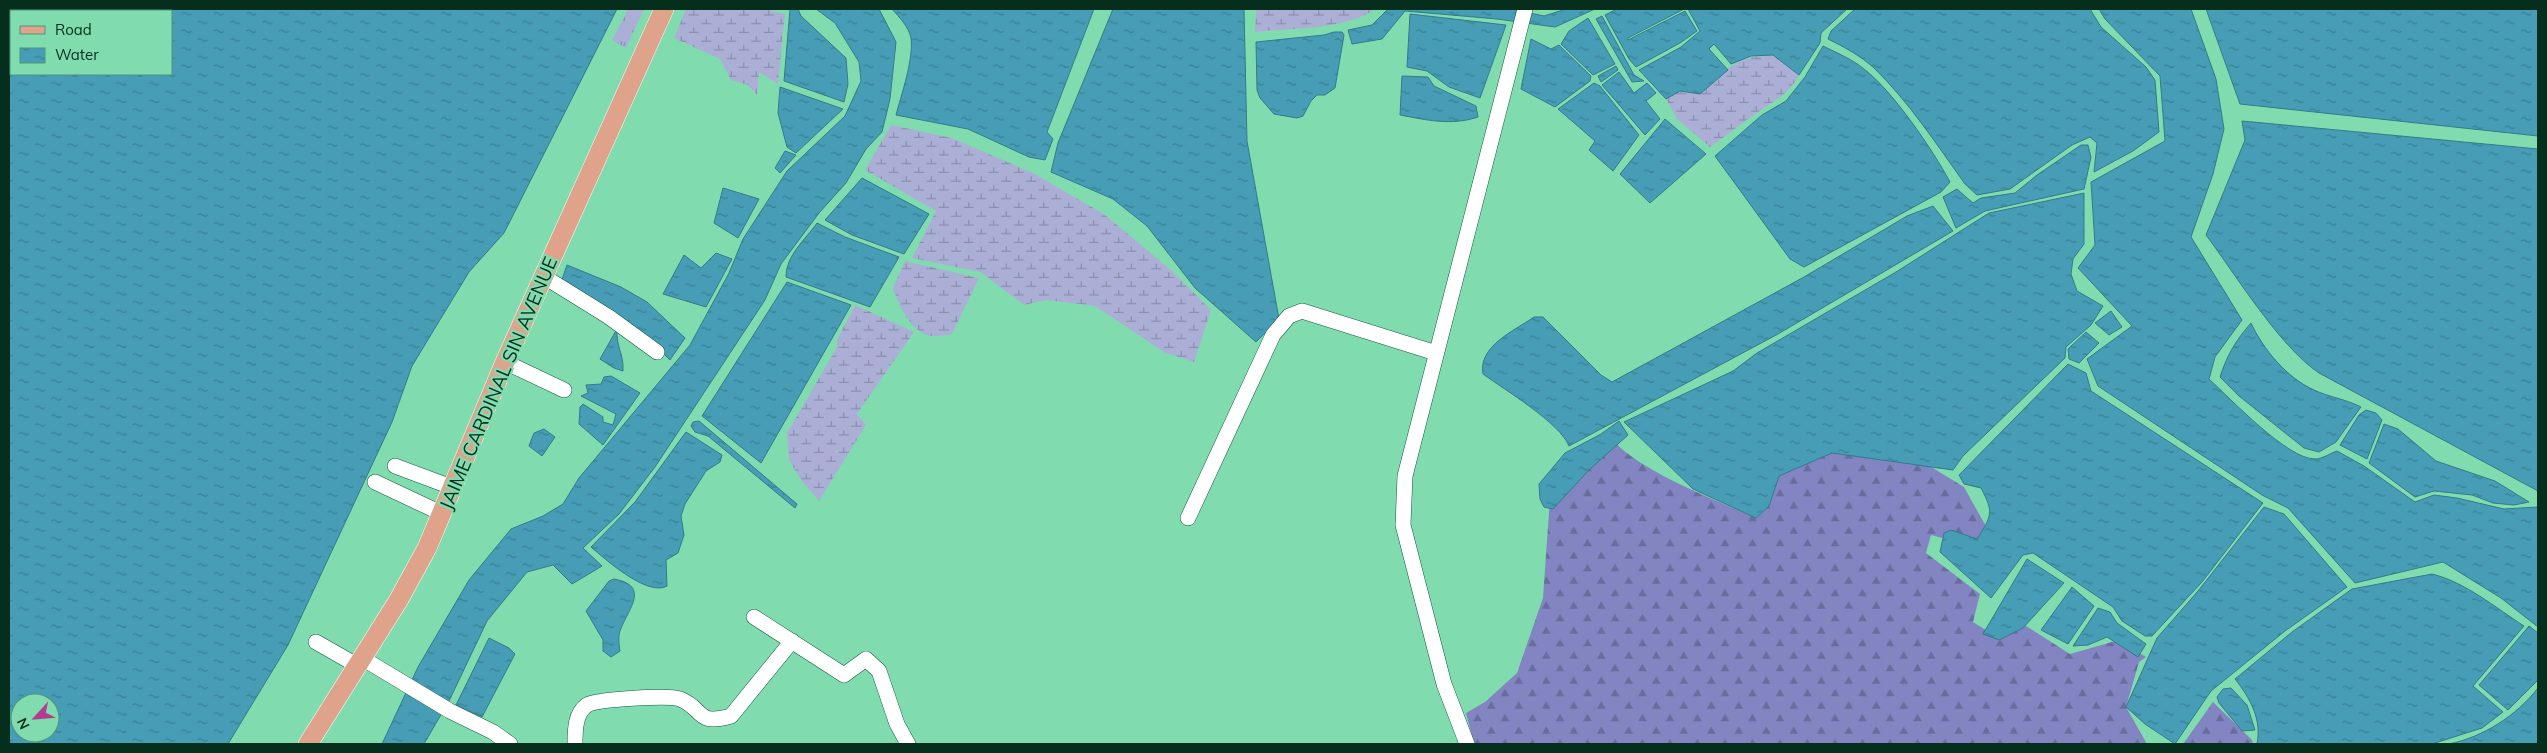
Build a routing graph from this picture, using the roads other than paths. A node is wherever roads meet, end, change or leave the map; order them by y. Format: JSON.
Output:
{"nodes":[{"id":1,"x":664,"y":9,"type":"edge"},
{"id":2,"x":1525,"y":9,"type":"edge"},
{"id":3,"x":543,"y":276,"type":"junction"},
{"id":4,"x":657,"y":352,"type":"dead end"},
{"id":5,"x":1436,"y":352,"type":"junction"},
{"id":6,"x":505,"y":362,"type":"junction"},
{"id":7,"x":564,"y":390,"type":"dead end"},
{"id":8,"x":395,"y":466,"type":"dead end"},
{"id":9,"x":375,"y":482,"type":"dead end"},
{"id":10,"x":454,"y":488,"type":"junction"},
{"id":11,"x":443,"y":514,"type":"junction"},
{"id":12,"x":1188,"y":518,"type":"dead end"},
{"id":13,"x":754,"y":617,"type":"dead end"},
{"id":14,"x":792,"y":641,"type":"junction"},
{"id":15,"x":316,"y":642,"type":"dead end"},
{"id":16,"x":360,"y":662,"type":"junction"},
{"id":17,"x":308,"y":744,"type":"edge"},
{"id":18,"x":510,"y":744,"type":"edge"},
{"id":19,"x":575,"y":744,"type":"edge"},
{"id":20,"x":908,"y":744,"type":"edge"},
{"id":21,"x":1467,"y":744,"type":"edge"}],
"edges":[{"from":1,"to":3,"type":"main road","name":"JAIME CARDINAL SIN AVENUE"},
{"from":2,"to":5,"type":"street"},
{"from":3,"to":4,"type":"street"},
{"from":3,"to":6,"type":"main road","name":"JAIME CARDINAL SIN AVENUE"},
{"from":5,"to":12,"type":"street"},
{"from":5,"to":21,"type":"street"},
{"from":6,"to":7,"type":"street"},
{"from":6,"to":10,"type":"main road","name":"JAIME CARDINAL SIN AVENUE"},
{"from":8,"to":10,"type":"street"},
{"from":9,"to":11,"type":"street"},
{"from":10,"to":11,"type":"main road","name":"JAIME CARDINAL SIN AVENUE"},
{"from":11,"to":16,"type":"main road","name":"JAIME CARDINAL SIN AVENUE"},
{"from":13,"to":14,"type":"street"},
{"from":14,"to":19,"type":"street"},
{"from":14,"to":20,"type":"street"},
{"from":15,"to":16,"type":"street"},
{"from":16,"to":17,"type":"main road","name":"JAIME CARDINAL SIN AVENUE"},
{"from":16,"to":18,"type":"street"}]}
